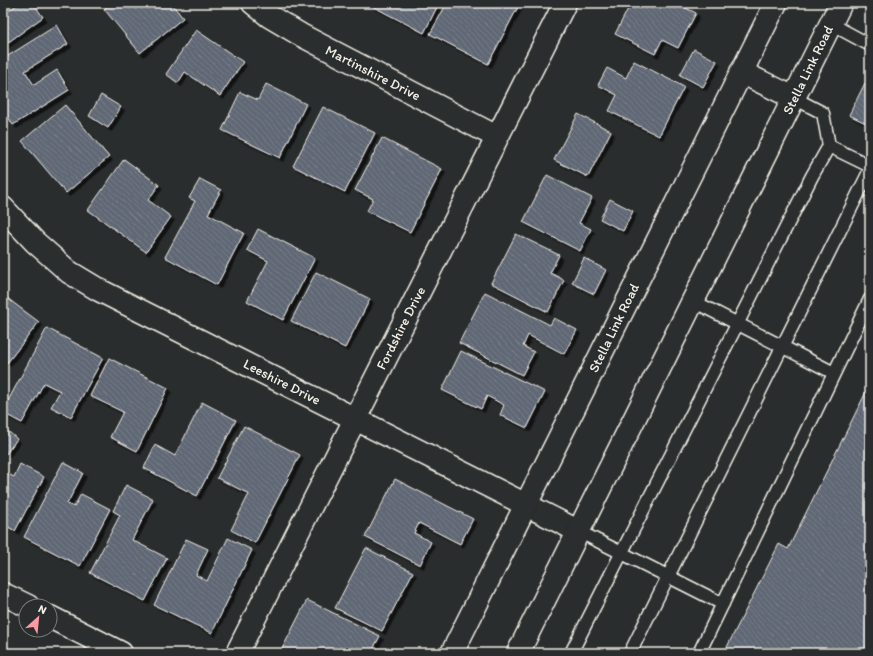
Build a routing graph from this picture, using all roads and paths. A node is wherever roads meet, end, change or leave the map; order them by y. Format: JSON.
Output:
{"nodes":[{"id":1,"x":253,"y":3,"type":"edge"},
{"id":2,"x":565,"y":3,"type":"edge"},
{"id":3,"x":776,"y":3,"type":"edge"},
{"id":4,"x":841,"y":3,"type":"edge"},
{"id":5,"x":831,"y":24,"type":"junction"},
{"id":6,"x":870,"y":44,"type":"edge"},
{"id":7,"x":741,"y":72,"type":"junction"},
{"id":8,"x":794,"y":98,"type":"junction"},
{"id":9,"x":497,"y":137,"type":"junction"},
{"id":10,"x":829,"y":146,"type":"junction"},
{"id":11,"x":870,"y":166,"type":"edge"},
{"id":12,"x":870,"y":170,"type":"edge"},
{"id":13,"x":3,"y":208,"type":"edge"},
{"id":14,"x":870,"y":299,"type":"edge"},
{"id":15,"x":692,"y":301,"type":"junction"},
{"id":16,"x":737,"y":324,"type":"junction"},
{"id":17,"x":783,"y":348,"type":"junction"},
{"id":18,"x":834,"y":373,"type":"junction"},
{"id":19,"x":355,"y":419,"type":"junction"},
{"id":20,"x":526,"y":504,"type":"junction"},
{"id":21,"x":578,"y":531,"type":"junction"},
{"id":22,"x":622,"y":553,"type":"junction"},
{"id":23,"x":668,"y":576,"type":"junction"},
{"id":24,"x":3,"y":594,"type":"edge"},
{"id":25,"x":18,"y":601,"type":"edge"},
{"id":26,"x":723,"y":604,"type":"junction"},
{"id":27,"x":58,"y":621,"type":"edge"},
{"id":28,"x":121,"y":653,"type":"edge"},
{"id":29,"x":237,"y":653,"type":"edge"},
{"id":30,"x":452,"y":653,"type":"edge"},
{"id":31,"x":518,"y":653,"type":"edge"},
{"id":32,"x":571,"y":653,"type":"edge"},
{"id":33,"x":630,"y":653,"type":"edge"},
{"id":34,"x":699,"y":653,"type":"edge"}],
"edges":[{"from":1,"to":9,"type":"street","name":"Martinshire Drive"},
{"from":2,"to":9,"type":"street","name":"Fordshire Drive"},
{"from":3,"to":7,"type":"street","name":"Stella Link Road"},
{"from":4,"to":5,"type":"street","name":"Stella Link Road"},
{"from":5,"to":6,"type":"lane"},
{"from":5,"to":8,"type":"street","name":"Stella Link Road"},
{"from":7,"to":8,"type":"street"},
{"from":7,"to":20,"type":"street","name":"Stella Link Road"},
{"from":8,"to":10,"type":"lane"},
{"from":8,"to":15,"type":"street","name":"Stella Link Road"},
{"from":9,"to":19,"type":"street","name":"Fordshire Drive"},
{"from":10,"to":11,"type":"lane"},
{"from":10,"to":16,"type":"lane"},
{"from":12,"to":17,"type":"lane"},
{"from":13,"to":19,"type":"street","name":"Leeshire Drive"},
{"from":14,"to":18,"type":"lane"},
{"from":15,"to":16,"type":"lane"},
{"from":15,"to":21,"type":"street","name":"Stella Link Road"},
{"from":16,"to":17,"type":"lane"},
{"from":16,"to":22,"type":"lane"},
{"from":17,"to":18,"type":"lane"},
{"from":17,"to":23,"type":"lane"},
{"from":18,"to":26,"type":"lane"},
{"from":19,"to":20,"type":"street","name":"Leeshire Drive"},
{"from":19,"to":29,"type":"street","name":"Fordshire Drive"},
{"from":20,"to":21,"type":"street","name":"Leeshire Drive"},
{"from":20,"to":30,"type":"street","name":"Stella Link Road"},
{"from":21,"to":22,"type":"lane"},
{"from":21,"to":31,"type":"street","name":"Stella Link Road"},
{"from":22,"to":23,"type":"lane"},
{"from":22,"to":32,"type":"lane"},
{"from":23,"to":26,"type":"lane"},
{"from":23,"to":33,"type":"lane"},
{"from":24,"to":25,"type":"street"},
{"from":26,"to":34,"type":"lane"},
{"from":27,"to":28,"type":"street"}]}
